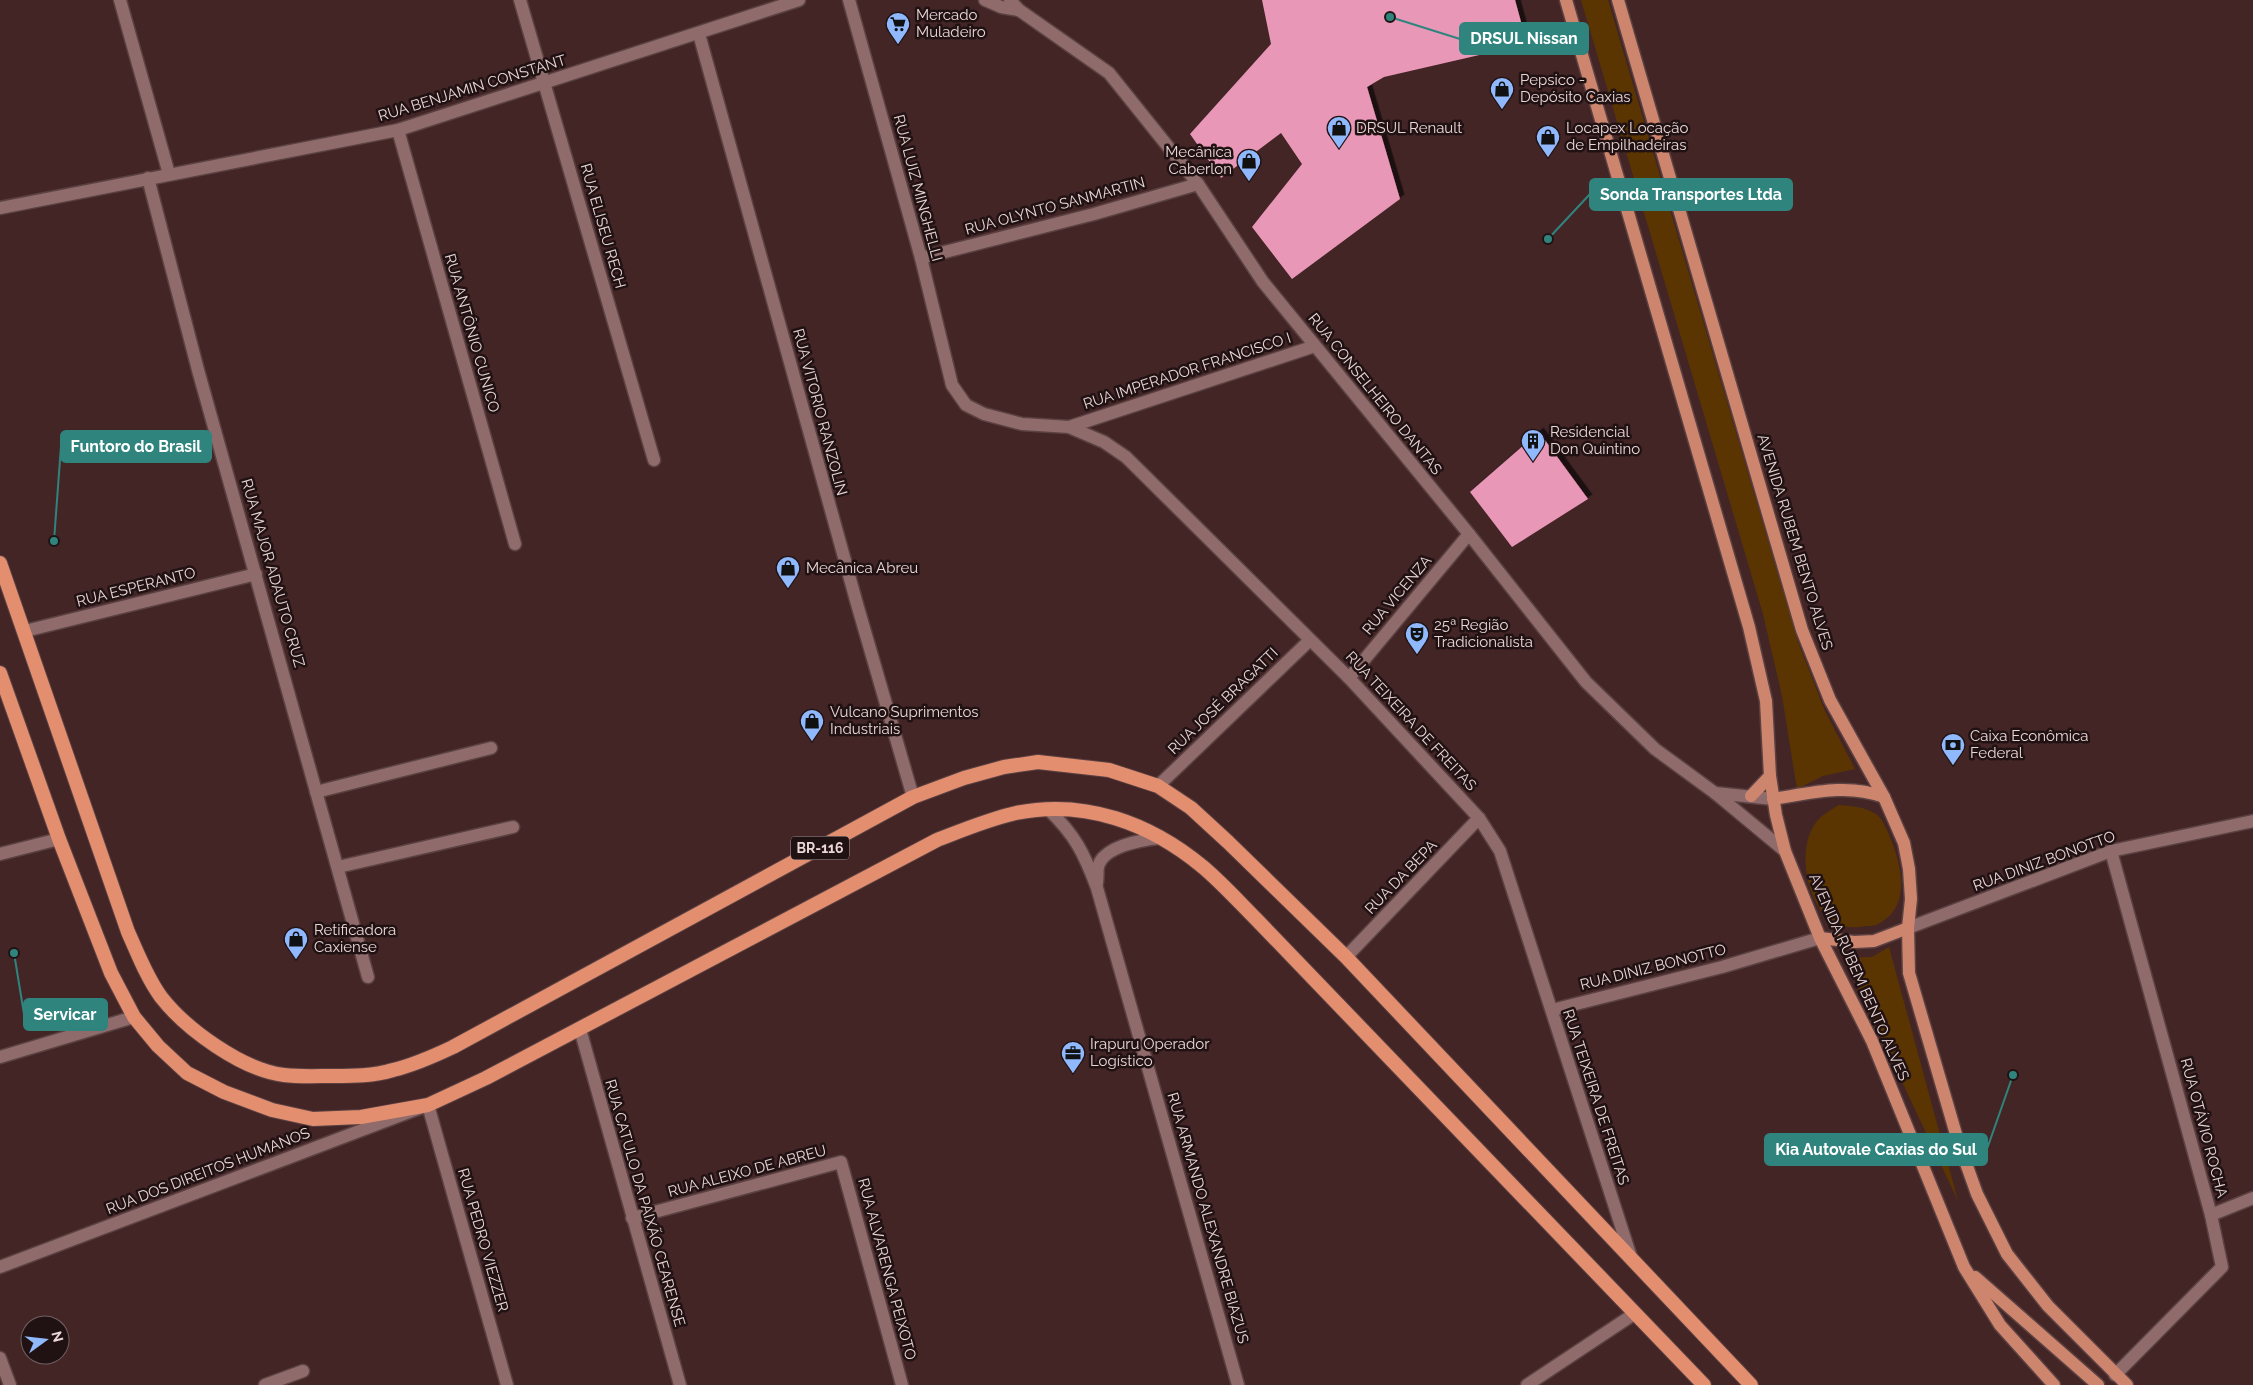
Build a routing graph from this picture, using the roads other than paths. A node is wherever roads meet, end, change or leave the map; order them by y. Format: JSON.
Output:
{"nodes":[{"id":1,"x":120,"y":0,"type":"edge"},
{"id":2,"x":520,"y":0,"type":"edge"},
{"id":3,"x":799,"y":0,"type":"edge"},
{"id":4,"x":849,"y":0,"type":"edge"},
{"id":5,"x":985,"y":0,"type":"edge"},
{"id":6,"x":1010,"y":0,"type":"edge"},
{"id":7,"x":1566,"y":0,"type":"edge"},
{"id":8,"x":1618,"y":0,"type":"edge"},
{"id":9,"x":1019,"y":10,"type":"junction"},
{"id":10,"x":699,"y":34,"type":"junction"},
{"id":11,"x":545,"y":83,"type":"junction"},
{"id":12,"x":398,"y":130,"type":"junction"},
{"id":13,"x":169,"y":174,"type":"junction"},
{"id":14,"x":148,"y":178,"type":"junction"},
{"id":15,"x":1198,"y":184,"type":"junction"},
{"id":16,"x":0,"y":208,"type":"edge"},
{"id":17,"x":921,"y":258,"type":"junction"},
{"id":18,"x":1315,"y":346,"type":"junction"},
{"id":19,"x":952,"y":385,"type":"joint"},
{"id":20,"x":1069,"y":427,"type":"junction"},
{"id":21,"x":654,"y":460,"type":"dead end"},
{"id":22,"x":1468,"y":534,"type":"junction"},
{"id":23,"x":515,"y":544,"type":"dead end"},
{"id":24,"x":0,"y":563,"type":"edge"},
{"id":25,"x":256,"y":574,"type":"junction"},
{"id":26,"x":25,"y":631,"type":"junction"},
{"id":27,"x":1310,"y":640,"type":"junction"},
{"id":28,"x":0,"y":673,"type":"edge"},
{"id":29,"x":1349,"y":678,"type":"junction"},
{"id":30,"x":491,"y":748,"type":"dead end"},
{"id":31,"x":1770,"y":776,"type":"junction"},
{"id":32,"x":1158,"y":786,"type":"junction"},
{"id":33,"x":316,"y":792,"type":"junction"},
{"id":34,"x":1715,"y":793,"type":"junction"},
{"id":35,"x":1752,"y":796,"type":"junction"},
{"id":36,"x":913,"y":797,"type":"junction"},
{"id":37,"x":1884,"y":797,"type":"junction"},
{"id":38,"x":1773,"y":799,"type":"junction"},
{"id":39,"x":1048,"y":810,"type":"junction"},
{"id":40,"x":1480,"y":818,"type":"junction"},
{"id":41,"x":2253,"y":821,"type":"edge"},
{"id":42,"x":513,"y":827,"type":"dead end"},
{"id":43,"x":1159,"y":838,"type":"junction"},
{"id":44,"x":59,"y":839,"type":"junction"},
{"id":45,"x":1785,"y":851,"type":"junction"},
{"id":46,"x":2111,"y":851,"type":"junction"},
{"id":47,"x":0,"y":854,"type":"edge"},
{"id":48,"x":338,"y":867,"type":"junction"},
{"id":49,"x":1097,"y":888,"type":"junction"},
{"id":50,"x":1908,"y":928,"type":"junction"},
{"id":51,"x":1820,"y":938,"type":"junction"},
{"id":52,"x":1346,"y":958,"type":"junction"},
{"id":53,"x":368,"y":977,"type":"dead end"},
{"id":54,"x":1552,"y":1010,"type":"junction"},
{"id":55,"x":134,"y":1016,"type":"junction"},
{"id":56,"x":580,"y":1029,"type":"junction"},
{"id":57,"x":0,"y":1057,"type":"edge"},
{"id":58,"x":428,"y":1105,"type":"junction"},
{"id":59,"x":841,"y":1162,"type":"joint"},
{"id":60,"x":2253,"y":1198,"type":"edge"},
{"id":61,"x":2211,"y":1216,"type":"junction"},
{"id":62,"x":632,"y":1218,"type":"junction"},
{"id":63,"x":1631,"y":1257,"type":"junction"},
{"id":64,"x":0,"y":1267,"type":"edge"},
{"id":65,"x":1964,"y":1267,"type":"junction"},
{"id":66,"x":1634,"y":1314,"type":"junction"},
{"id":67,"x":0,"y":1358,"type":"edge"},
{"id":68,"x":303,"y":1371,"type":"dead end"},
{"id":69,"x":2115,"y":1375,"type":"junction"},
{"id":70,"x":10,"y":1385,"type":"edge"},
{"id":71,"x":265,"y":1385,"type":"edge"},
{"id":72,"x":507,"y":1385,"type":"edge"},
{"id":73,"x":680,"y":1385,"type":"edge"},
{"id":74,"x":902,"y":1385,"type":"edge"},
{"id":75,"x":1238,"y":1385,"type":"edge"},
{"id":76,"x":1527,"y":1385,"type":"edge"},
{"id":77,"x":1704,"y":1385,"type":"edge"},
{"id":78,"x":1751,"y":1385,"type":"edge"},
{"id":79,"x":2054,"y":1385,"type":"edge"},
{"id":80,"x":2098,"y":1385,"type":"edge"},
{"id":81,"x":2127,"y":1385,"type":"edge"}],
"edges":[{"from":1,"to":13,"type":"street"},
{"from":2,"to":11,"type":"street","name":"RUA ELISEU RECH"},
{"from":3,"to":10,"type":"street","name":"RUA BENJAMIN CONSTANT"},
{"from":4,"to":17,"type":"street","name":"RUA LUIZ MINGHELLI"},
{"from":5,"to":9,"type":"street","name":"RUA CONSELHEIRO DANTAS"},
{"from":6,"to":9,"type":"street","name":"RUA CONSELHEIRO DANTAS"},
{"from":7,"to":31,"type":"main road","name":"AVENIDA RUBEM BENTO ALVES"},
{"from":8,"to":37,"type":"main road","name":"AVENIDA RUBEM BENTO ALVES"},
{"from":9,"to":15,"type":"street","name":"RUA CONSELHEIRO DANTAS"},
{"from":10,"to":11,"type":"street","name":"RUA BENJAMIN CONSTANT"},
{"from":10,"to":36,"type":"street","name":"RUA VITORIO RANZOLIN"},
{"from":11,"to":12,"type":"street","name":"RUA BENJAMIN CONSTANT"},
{"from":11,"to":21,"type":"street","name":"RUA ELISEU RECH"},
{"from":12,"to":13,"type":"street","name":"RUA BENJAMIN CONSTANT"},
{"from":12,"to":23,"type":"street","name":"RUA ANTÔNIO CUNICO"},
{"from":13,"to":14,"type":"street","name":"RUA BENJAMIN CONSTANT"},
{"from":14,"to":16,"type":"street","name":"RUA BENJAMIN CONSTANT"},
{"from":14,"to":25,"type":"street","name":"RUA MAJOR ADAUTO CRUZ"},
{"from":15,"to":17,"type":"street","name":"RUA OLYNTO SANMARTIN"},
{"from":15,"to":18,"type":"street","name":"RUA CONSELHEIRO DANTAS"},
{"from":17,"to":19,"type":"street","name":"RUA LUIZ MINGHELLI"},
{"from":18,"to":20,"type":"street","name":"RUA IMPERADOR FRANCISCO I"},
{"from":18,"to":22,"type":"street","name":"RUA CONSELHEIRO DANTAS"},
{"from":19,"to":20,"type":"street","name":"RUA TEIXEIRA DE FREITAS"},
{"from":20,"to":27,"type":"street","name":"RUA TEIXEIRA DE FREITAS"},
{"from":22,"to":29,"type":"street","name":"RUA VICENZA"},
{"from":22,"to":34,"type":"street","name":"RUA CONSELHEIRO DANTAS"},
{"from":24,"to":26,"type":"highway","number":"BR-116"},
{"from":25,"to":26,"type":"street","name":"RUA ESPERANTO"},
{"from":25,"to":33,"type":"street","name":"RUA MAJOR ADAUTO CRUZ"},
{"from":26,"to":36,"type":"highway","number":"BR-116"},
{"from":27,"to":29,"type":"street","name":"RUA TEIXEIRA DE FREITAS"},
{"from":27,"to":32,"type":"street","name":"RUA JOSÉ BRAGATTI"},
{"from":28,"to":44,"type":"highway"},
{"from":29,"to":40,"type":"street","name":"RUA TEIXEIRA DE FREITAS"},
{"from":30,"to":33,"type":"street"},
{"from":31,"to":35,"type":"main road"},
{"from":31,"to":38,"type":"main road","name":"AVENIDA RUBEM BENTO ALVES"},
{"from":32,"to":36,"type":"highway","number":"BR-116"},
{"from":32,"to":52,"type":"highway","number":"BR-116"},
{"from":33,"to":48,"type":"street","name":"RUA MAJOR ADAUTO CRUZ"},
{"from":34,"to":35,"type":"street"},
{"from":34,"to":45,"type":"street","name":"RUA CONSELHEIRO DANTAS"},
{"from":35,"to":38,"type":"street"},
{"from":37,"to":38,"type":"main road"},
{"from":37,"to":50,"type":"main road","name":"AVENIDA RUBEM BENTO ALVES"},
{"from":38,"to":45,"type":"main road","name":"AVENIDA RUBEM BENTO ALVES"},
{"from":39,"to":43,"type":"highway"},
{"from":39,"to":49,"type":"street","name":"RUA ARMANDO ALEXANDRE BIAZUS"},
{"from":39,"to":56,"type":"highway"},
{"from":40,"to":52,"type":"street","name":"RUA DA BEPA"},
{"from":40,"to":54,"type":"street","name":"RUA TEIXEIRA DE FREITAS"},
{"from":41,"to":46,"type":"street","name":"RUA DINIZ BONOTTO"},
{"from":42,"to":48,"type":"street"},
{"from":43,"to":49,"type":"street","name":"RUA ARMANDO ALEXANDRE BIAZUS"},
{"from":43,"to":66,"type":"highway"},
{"from":44,"to":47,"type":"street"},
{"from":44,"to":55,"type":"highway"},
{"from":45,"to":51,"type":"main road","name":"AVENIDA RUBEM BENTO ALVES"},
{"from":46,"to":50,"type":"street","name":"RUA DINIZ BONOTTO"},
{"from":46,"to":61,"type":"street","name":"RUA OTÁVIO ROCHA"},
{"from":48,"to":53,"type":"street","name":"RUA MAJOR ADAUTO CRUZ"},
{"from":49,"to":75,"type":"street","name":"RUA ARMANDO ALEXANDRE BIAZUS"},
{"from":50,"to":51,"type":"main road"},
{"from":50,"to":69,"type":"main road","name":"AVENIDA RUBEM BENTO ALVES"},
{"from":51,"to":54,"type":"street","name":"RUA DINIZ BONOTTO"},
{"from":51,"to":65,"type":"main road","name":"AVENIDA RUBEM BENTO ALVES"},
{"from":52,"to":63,"type":"highway","number":"BR-116"},
{"from":54,"to":63,"type":"street","name":"RUA TEIXEIRA DE FREITAS"},
{"from":55,"to":57,"type":"street"},
{"from":55,"to":58,"type":"highway"},
{"from":56,"to":58,"type":"highway"},
{"from":56,"to":62,"type":"street","name":"RUA CATULO DA PAIXÃO CEARENSE"},
{"from":58,"to":64,"type":"street","name":"RUA DOS DIREITOS HUMANOS"},
{"from":58,"to":72,"type":"street","name":"RUA PEDRO VIEZZER"},
{"from":59,"to":62,"type":"street","name":"RUA ALEIXO DE ABREU"},
{"from":59,"to":74,"type":"street","name":"RUA ALVARENGA PEIXOTO"},
{"from":60,"to":61,"type":"street"},
{"from":61,"to":69,"type":"street","name":"RUA OTÁVIO ROCHA"},
{"from":62,"to":73,"type":"street","name":"RUA CATULO DA PAIXÃO CEARENSE"},
{"from":63,"to":78,"type":"highway","number":"BR-116"},
{"from":65,"to":79,"type":"main road","name":"AVENIDA RUBEM BENTO ALVES"},
{"from":65,"to":80,"type":"main road"},
{"from":66,"to":76,"type":"street"},
{"from":66,"to":77,"type":"highway"},
{"from":67,"to":70,"type":"street"},
{"from":68,"to":71,"type":"street"},
{"from":69,"to":81,"type":"main road","name":"AVENIDA RUBEM BENTO ALVES"}]}
